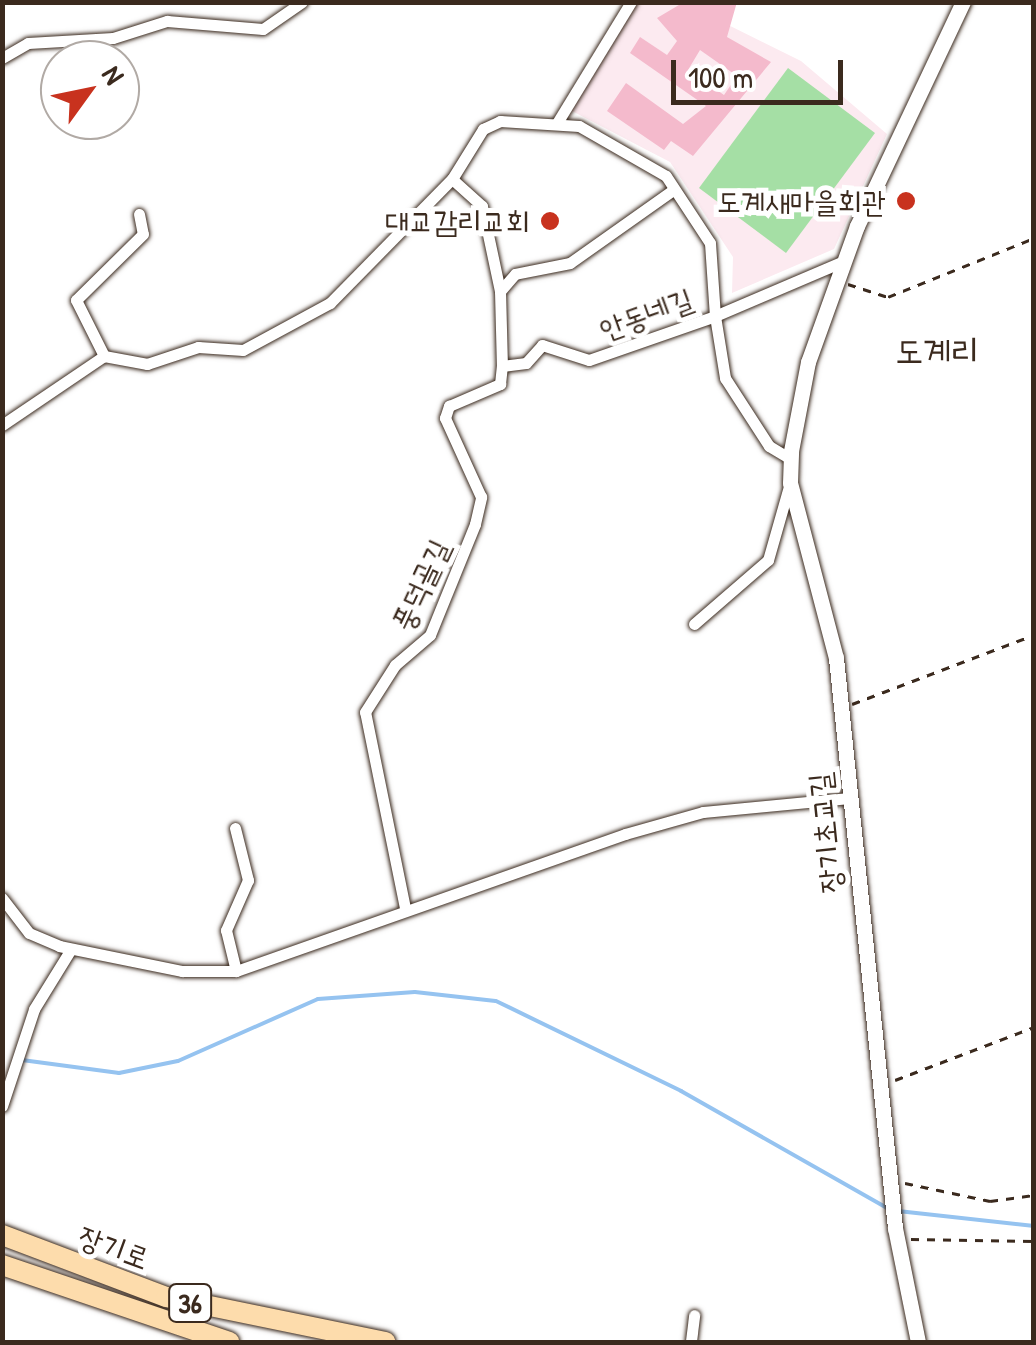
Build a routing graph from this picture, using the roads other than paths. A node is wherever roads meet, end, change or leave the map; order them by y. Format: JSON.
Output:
{"nodes":[{"id":1,"x":302,"y":2,"type":"edge"},
{"id":2,"x":630,"y":2,"type":"edge"},
{"id":3,"x":962,"y":2,"type":"edge"},
{"id":4,"x":2,"y":58,"type":"edge"},
{"id":5,"x":557,"y":124,"type":"junction"},
{"id":6,"x":452,"y":179,"type":"junction"},
{"id":7,"x":673,"y":190,"type":"junction"},
{"id":8,"x":139,"y":214,"type":"dead end"},
{"id":9,"x":844,"y":261,"type":"junction"},
{"id":10,"x":500,"y":291,"type":"junction"},
{"id":11,"x":715,"y":316,"type":"junction"},
{"id":12,"x":104,"y":356,"type":"junction"},
{"id":13,"x":502,"y":366,"type":"junction"},
{"id":14,"x":2,"y":425,"type":"edge"},
{"id":15,"x":790,"y":459,"type":"junction"},
{"id":16,"x":790,"y":484,"type":"junction"},
{"id":17,"x":694,"y":624,"type":"dead end"},
{"id":18,"x":849,"y":798,"type":"junction"},
{"id":19,"x":235,"y":828,"type":"dead end"},
{"id":20,"x":2,"y":898,"type":"edge"},
{"id":21,"x":405,"y":908,"type":"junction"},
{"id":22,"x":71,"y":949,"type":"junction"},
{"id":23,"x":236,"y":971,"type":"junction"},
{"id":24,"x":2,"y":1106,"type":"edge"},
{"id":25,"x":2,"y":1235,"type":"edge"},
{"id":26,"x":2,"y":1265,"type":"edge"},
{"id":27,"x":694,"y":1315,"type":"dead end"},
{"id":28,"x":691,"y":1341,"type":"edge"},
{"id":29,"x":229,"y":1342,"type":"edge"},
{"id":30,"x":385,"y":1342,"type":"edge"},
{"id":31,"x":918,"y":1342,"type":"edge"}],
"edges":[{"from":1,"to":4,"type":"street"},
{"from":2,"to":5,"type":"street"},
{"from":3,"to":9,"type":"main road","name":"장기초교길"},
{"from":5,"to":6,"type":"street","name":"안동네길"},
{"from":5,"to":7,"type":"street","name":"안동네길"},
{"from":6,"to":10,"type":"street"},
{"from":6,"to":12,"type":"street"},
{"from":7,"to":10,"type":"street"},
{"from":7,"to":11,"type":"street","name":"안동네길"},
{"from":8,"to":12,"type":"street"},
{"from":9,"to":11,"type":"street","name":"안동네길"},
{"from":9,"to":15,"type":"main road","name":"장기초교길"},
{"from":10,"to":13,"type":"street"},
{"from":11,"to":13,"type":"street","name":"안동네길"},
{"from":11,"to":15,"type":"street"},
{"from":12,"to":14,"type":"street"},
{"from":13,"to":21,"type":"street","name":"풍덕골길"},
{"from":15,"to":16,"type":"main road","name":"장기초교길"},
{"from":16,"to":17,"type":"street","name":"장기초교길"},
{"from":16,"to":18,"type":"main road","name":"장기초교길"},
{"from":18,"to":21,"type":"street"},
{"from":18,"to":31,"type":"main road","name":"장기초교길"},
{"from":19,"to":23,"type":"street"},
{"from":20,"to":22,"type":"street"},
{"from":21,"to":23,"type":"street"},
{"from":22,"to":23,"type":"street"},
{"from":22,"to":24,"type":"street"},
{"from":25,"to":30,"type":"highway","name":"장기로","number":"36"},
{"from":26,"to":29,"type":"highway","name":"장기로","number":"36"},
{"from":27,"to":28,"type":"street"}]}
